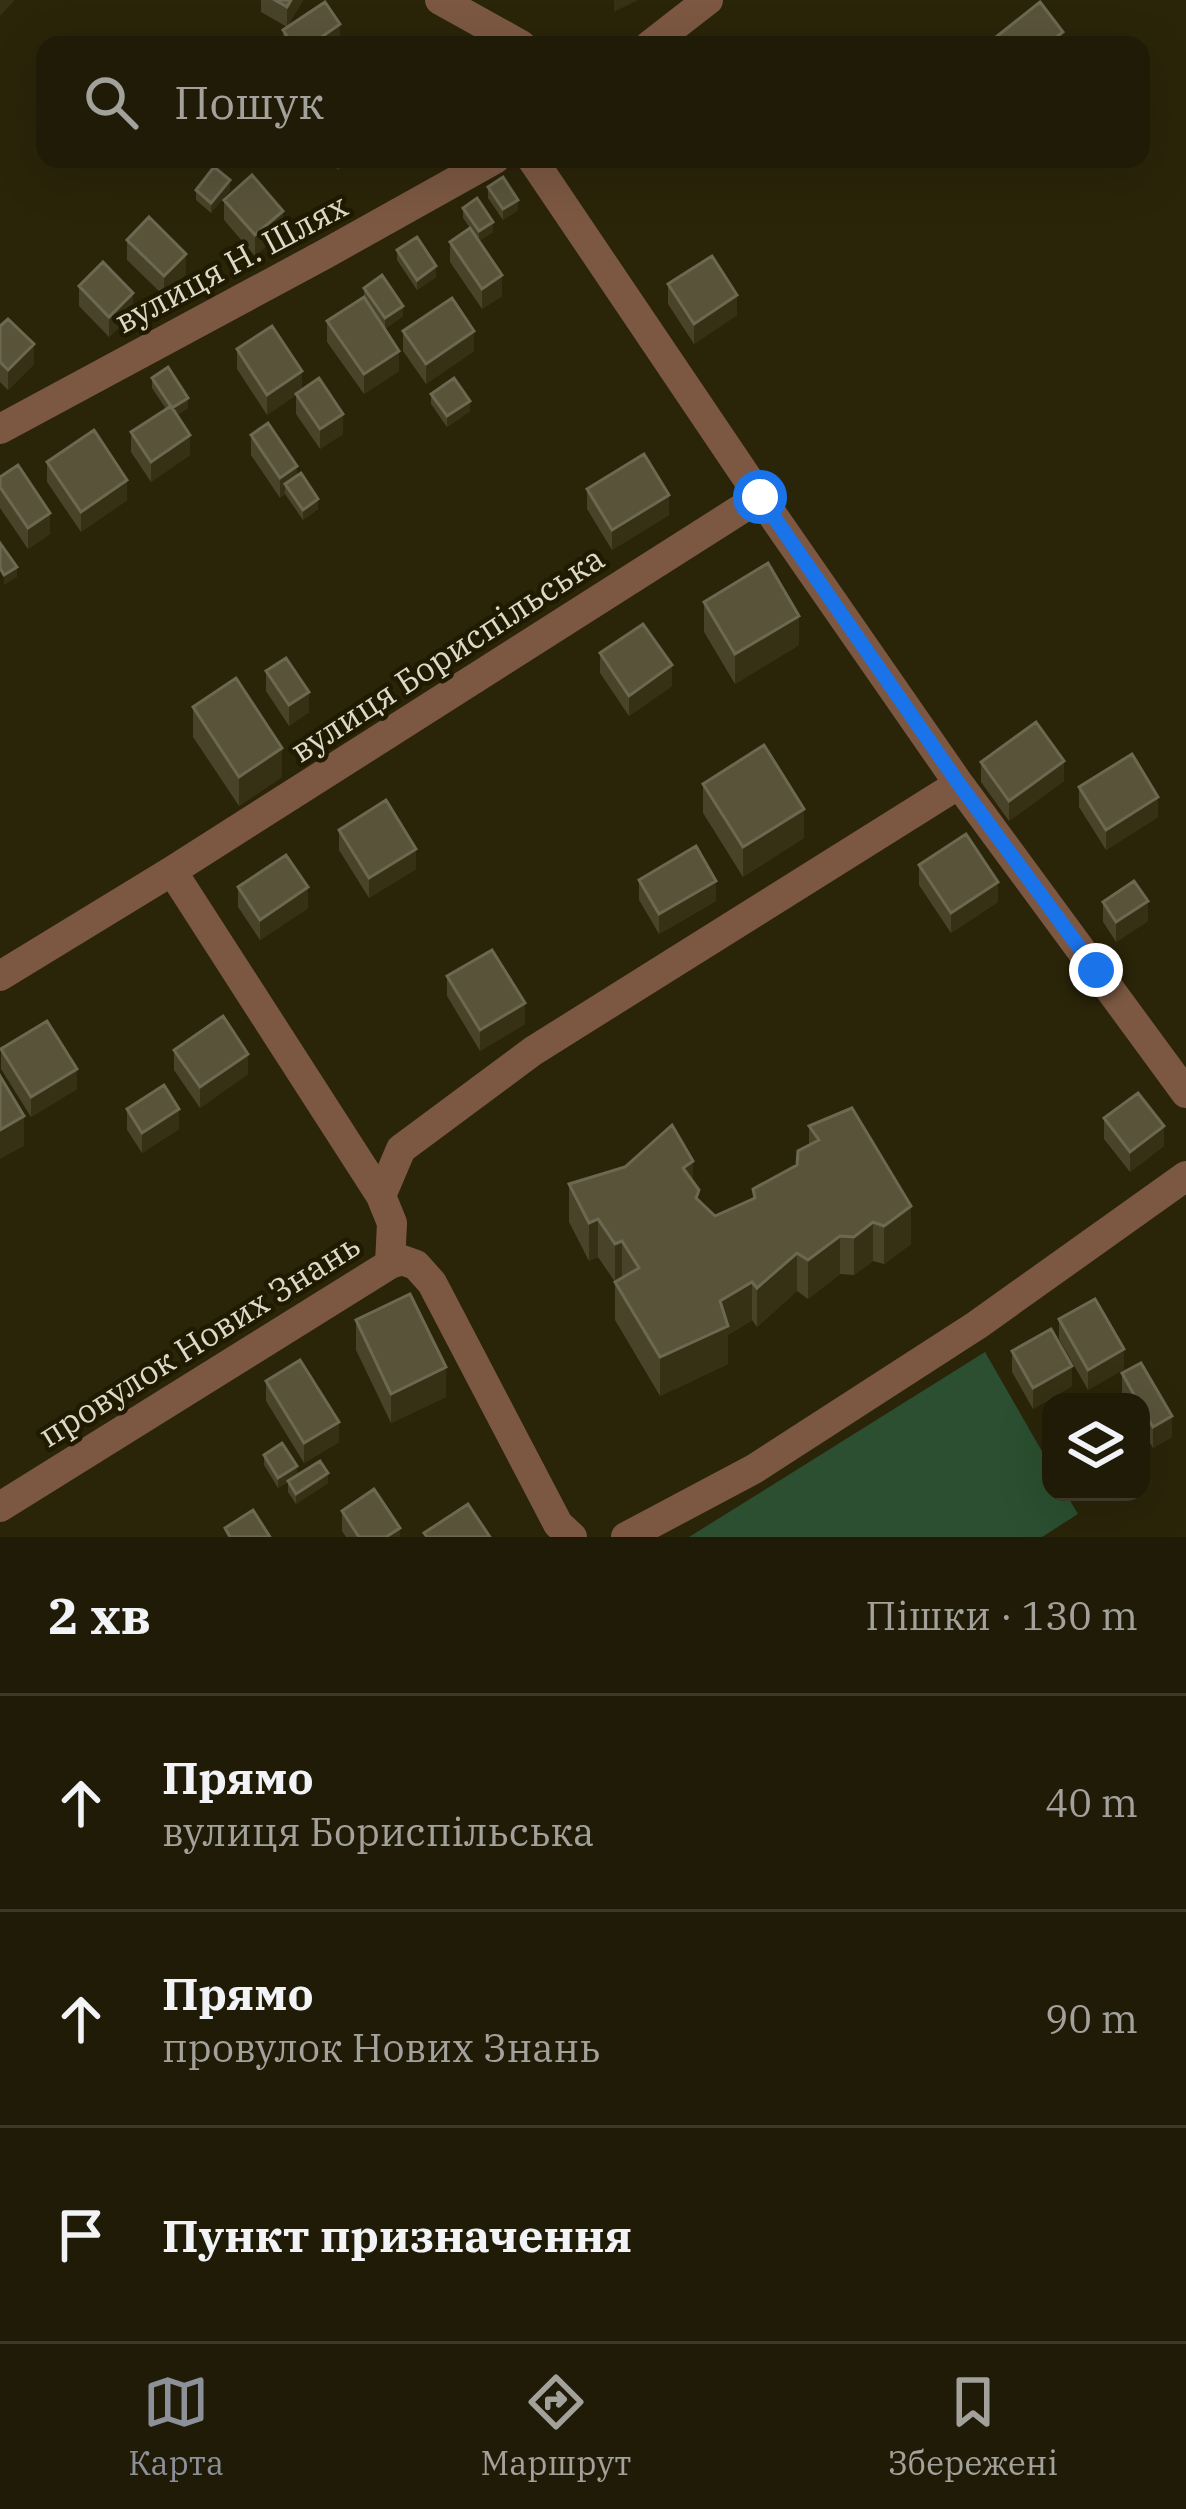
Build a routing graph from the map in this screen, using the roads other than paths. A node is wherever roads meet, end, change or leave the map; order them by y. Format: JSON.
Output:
{"nodes":[{"id":1,"x":440,"y":0,"type":"edge"},
{"id":2,"x":709,"y":0,"type":"edge"},
{"id":3,"x":505,"y":36,"type":"edge"},
{"id":4,"x":662,"y":36,"type":"edge"},
{"id":5,"x":479,"y":168,"type":"edge"},
{"id":6,"x":538,"y":168,"type":"edge"},
{"id":7,"x":0,"y":429,"type":"edge"},
{"id":8,"x":760,"y":497,"type":"junction"},
{"id":9,"x":959,"y":784,"type":"junction"},
{"id":10,"x":172,"y":872,"type":"junction"},
{"id":11,"x":0,"y":976,"type":"edge"},
{"id":12,"x":1186,"y":1093,"type":"edge"},
{"id":13,"x":1186,"y":1176,"type":"edge"},
{"id":14,"x":381,"y":1196,"type":"junction"},
{"id":15,"x":390,"y":1264,"type":"junction"},
{"id":16,"x":0,"y":1507,"type":"edge"},
{"id":17,"x":572,"y":1537,"type":"edge"},
{"id":18,"x":626,"y":1537,"type":"edge"}],
"edges":[{"from":1,"to":3,"type":"street"},
{"from":2,"to":4,"type":"street"},
{"from":5,"to":7,"type":"street","name":"вулиця Н. Шлях"},
{"from":6,"to":8,"type":"street"},
{"from":8,"to":9,"type":"street"},
{"from":8,"to":10,"type":"street","name":"вулиця Бориспільська"},
{"from":9,"to":12,"type":"street"},
{"from":9,"to":14,"type":"street"},
{"from":10,"to":11,"type":"street","name":"вулиця Бориспільська"},
{"from":10,"to":14,"type":"street"},
{"from":13,"to":18,"type":"street"},
{"from":14,"to":15,"type":"street"},
{"from":15,"to":16,"type":"street","name":"провулок Нових Знань"},
{"from":15,"to":17,"type":"street","name":"провулок Нових Знань"}]}
